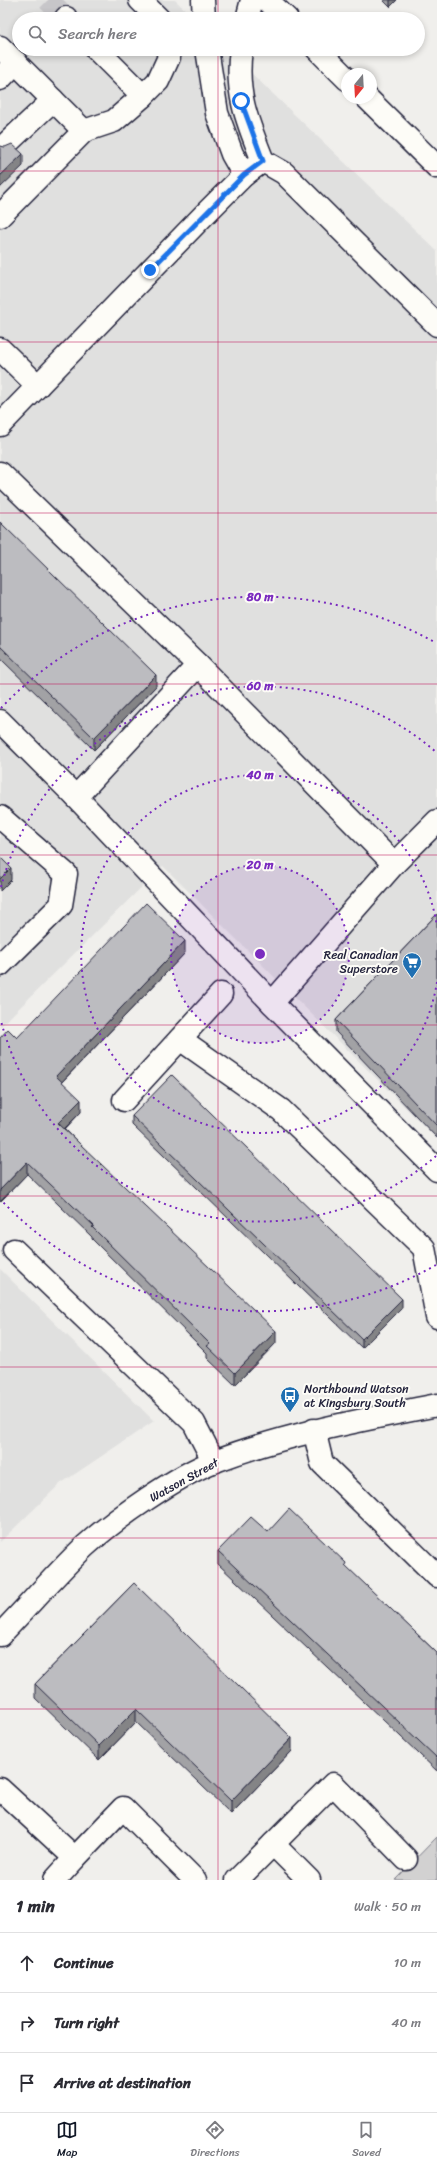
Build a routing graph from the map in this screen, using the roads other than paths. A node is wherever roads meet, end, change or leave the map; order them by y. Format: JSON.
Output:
{"nodes":[{"id":1,"x":140,"y":0,"type":"edge"},
{"id":2,"x":203,"y":0,"type":"edge"},
{"id":3,"x":252,"y":0,"type":"edge"},
{"id":4,"x":267,"y":0,"type":"edge"},
{"id":5,"x":152,"y":12,"type":"edge"},
{"id":6,"x":204,"y":12,"type":"edge"},
{"id":7,"x":248,"y":12,"type":"edge"},
{"id":8,"x":280,"y":12,"type":"edge"},
{"id":9,"x":0,"y":47,"type":"edge"},
{"id":10,"x":103,"y":56,"type":"edge"},
{"id":11,"x":169,"y":56,"type":"edge"},
{"id":12,"x":208,"y":56,"type":"edge"},
{"id":13,"x":240,"y":56,"type":"edge"},
{"id":14,"x":324,"y":56,"type":"edge"},
{"id":15,"x":16,"y":62,"type":"junction"},
{"id":16,"x":341,"y":73,"type":"edge"},
{"id":17,"x":0,"y":79,"type":"edge"},
{"id":18,"x":142,"y":96,"type":"junction"},
{"id":19,"x":53,"y":100,"type":"junction"},
{"id":20,"x":373,"y":104,"type":"edge"},
{"id":21,"x":84,"y":131,"type":"junction"},
{"id":22,"x":3,"y":147,"type":"edge"},
{"id":23,"x":263,"y":161,"type":"junction"},
{"id":24,"x":437,"y":168,"type":"edge"},
{"id":25,"x":244,"y":175,"type":"junction"},
{"id":26,"x":0,"y":216,"type":"edge"},
{"id":27,"x":437,"y":325,"type":"edge"},
{"id":28,"x":0,"y":349,"type":"edge"},
{"id":29,"x":38,"y":386,"type":"junction"},
{"id":30,"x":0,"y":425,"type":"edge"},
{"id":31,"x":0,"y":474,"type":"edge"},
{"id":32,"x":198,"y":665,"type":"junction"},
{"id":33,"x":3,"y":730,"type":"edge"},
{"id":34,"x":76,"y":797,"type":"junction"},
{"id":35,"x":0,"y":817,"type":"edge"},
{"id":36,"x":437,"y":821,"type":"edge"},
{"id":37,"x":394,"y":864,"type":"junction"},
{"id":38,"x":0,"y":965,"type":"edge"},
{"id":39,"x":221,"y":994,"type":"dead end"},
{"id":40,"x":272,"y":1002,"type":"junction"},
{"id":41,"x":180,"y":1039,"type":"junction"},
{"id":42,"x":124,"y":1100,"type":"dead end"},
{"id":43,"x":437,"y":1170,"type":"edge"},
{"id":44,"x":14,"y":1250,"type":"dead end"},
{"id":45,"x":437,"y":1317,"type":"edge"},
{"id":46,"x":437,"y":1405,"type":"edge"},
{"id":47,"x":314,"y":1430,"type":"junction"},
{"id":48,"x":214,"y":1462,"type":"junction"},
{"id":49,"x":437,"y":1576,"type":"edge"},
{"id":50,"x":0,"y":1635,"type":"edge"},
{"id":51,"x":0,"y":1789,"type":"edge"},
{"id":52,"x":273,"y":1844,"type":"junction"},
{"id":53,"x":75,"y":1858,"type":"junction"},
{"id":54,"x":406,"y":1859,"type":"dead end"},
{"id":55,"x":55,"y":1880,"type":"edge"},
{"id":56,"x":195,"y":1880,"type":"edge"},
{"id":57,"x":237,"y":1880,"type":"edge"},
{"id":58,"x":309,"y":1880,"type":"edge"}],
"edges":[{"from":1,"to":5,"type":"street"},
{"from":2,"to":6,"type":"street"},
{"from":3,"to":7,"type":"street"},
{"from":4,"to":8,"type":"street"},
{"from":9,"to":15,"type":"street"},
{"from":10,"to":18,"type":"street"},
{"from":11,"to":18,"type":"street"},
{"from":12,"to":25,"type":"street"},
{"from":13,"to":23,"type":"street"},
{"from":14,"to":16,"type":"street"},
{"from":15,"to":17,"type":"street"},
{"from":15,"to":19,"type":"street"},
{"from":18,"to":21,"type":"street"},
{"from":19,"to":21,"type":"street"},
{"from":19,"to":22,"type":"street"},
{"from":20,"to":24,"type":"street"},
{"from":21,"to":26,"type":"street"},
{"from":23,"to":25,"type":"street"},
{"from":23,"to":27,"type":"street"},
{"from":25,"to":29,"type":"street"},
{"from":28,"to":29,"type":"street"},
{"from":29,"to":30,"type":"street"},
{"from":31,"to":32,"type":"street"},
{"from":32,"to":34,"type":"street"},
{"from":32,"to":37,"type":"street"},
{"from":33,"to":34,"type":"street"},
{"from":34,"to":40,"type":"street"},
{"from":35,"to":38,"type":"street"},
{"from":36,"to":37,"type":"street"},
{"from":37,"to":40,"type":"street"},
{"from":39,"to":41,"type":"street"},
{"from":40,"to":43,"type":"street"},
{"from":41,"to":42,"type":"street"},
{"from":41,"to":45,"type":"street"},
{"from":44,"to":48,"type":"street"},
{"from":46,"to":47,"type":"street","name":"Watson Street"},
{"from":47,"to":48,"type":"street","name":"Watson Street"},
{"from":47,"to":49,"type":"street"},
{"from":48,"to":50,"type":"street","name":"Watson Street"},
{"from":51,"to":53,"type":"street"},
{"from":52,"to":54,"type":"street"},
{"from":52,"to":57,"type":"street"},
{"from":52,"to":58,"type":"street"},
{"from":53,"to":55,"type":"street"},
{"from":53,"to":56,"type":"street"}]}
